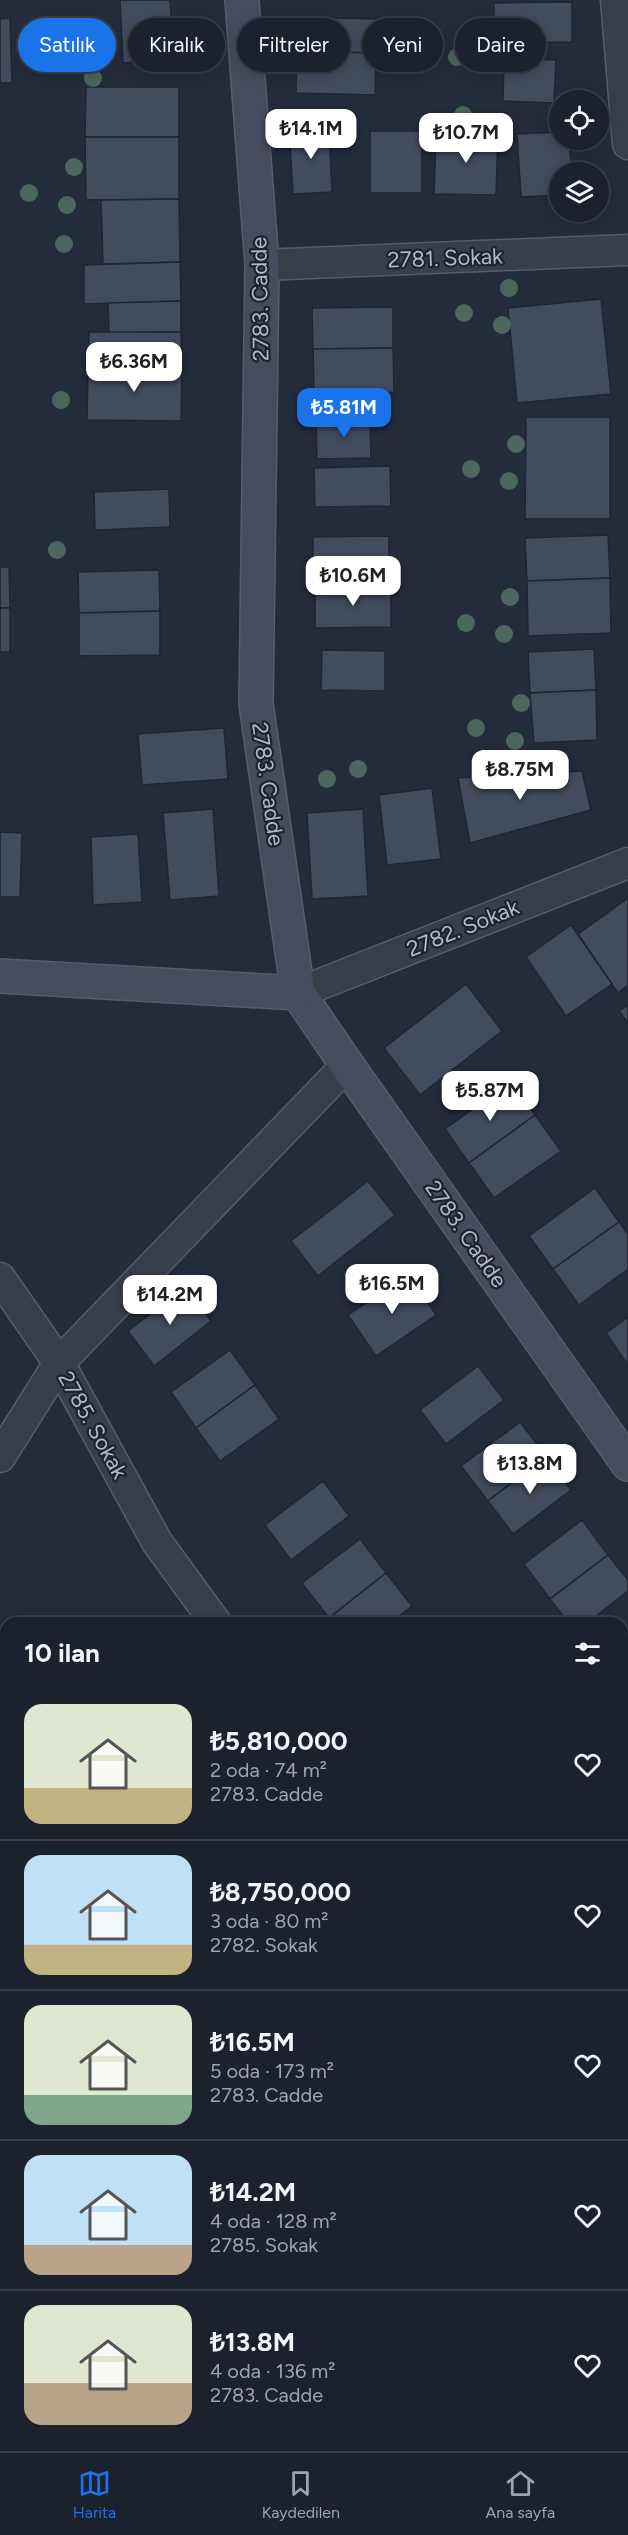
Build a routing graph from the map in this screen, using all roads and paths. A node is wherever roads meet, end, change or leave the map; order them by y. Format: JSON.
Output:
{"nodes":[{"id":1,"x":242,"y":0,"type":"edge"},
{"id":2,"x":616,"y":0,"type":"edge"},
{"id":3,"x":628,"y":144,"type":"edge"},
{"id":4,"x":628,"y":250,"type":"edge"},
{"id":5,"x":262,"y":265,"type":"junction"},
{"id":6,"x":628,"y":863,"type":"edge"},
{"id":7,"x":0,"y":976,"type":"edge"},
{"id":8,"x":298,"y":993,"type":"junction"},
{"id":9,"x":347,"y":1065,"type":"junction"},
{"id":10,"x":0,"y":1278,"type":"edge"},
{"id":11,"x":59,"y":1363,"type":"junction"},
{"id":12,"x":0,"y":1457,"type":"edge"},
{"id":13,"x":628,"y":1464,"type":"edge"},
{"id":14,"x":212,"y":1617,"type":"edge"}],
"edges":[{"from":1,"to":5,"type":"main road","name":"2783. Cadde"},
{"from":2,"to":3,"type":"street"},
{"from":4,"to":5,"type":"street","name":"2781. Sokak"},
{"from":5,"to":8,"type":"main road","name":"2783. Cadde"},
{"from":6,"to":8,"type":"street","name":"2782. Sokak"},
{"from":7,"to":8,"type":"main road"},
{"from":8,"to":9,"type":"main road","name":"2783. Cadde"},
{"from":9,"to":11,"type":"street","name":"2785. Sokak"},
{"from":9,"to":13,"type":"main road","name":"2783. Cadde"},
{"from":10,"to":11,"type":"street"},
{"from":11,"to":12,"type":"street"},
{"from":11,"to":14,"type":"street","name":"2785. Sokak"}]}
